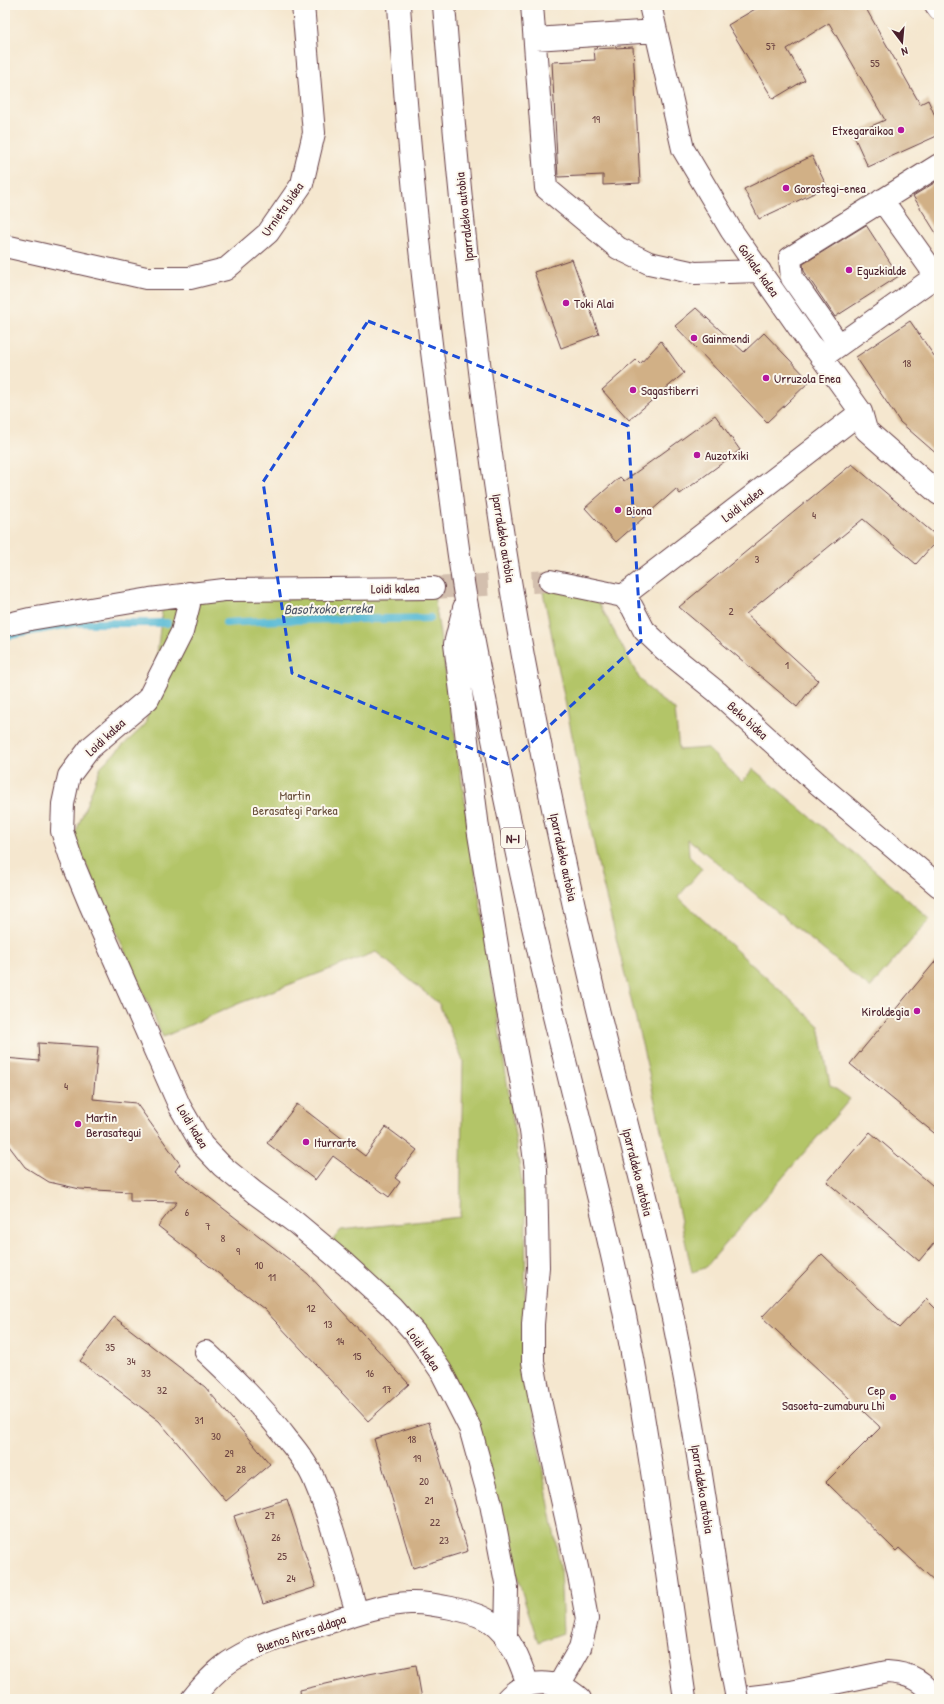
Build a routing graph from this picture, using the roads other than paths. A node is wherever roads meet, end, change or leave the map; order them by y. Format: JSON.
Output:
{"nodes":[{"id":1,"x":303,"y":5,"type":"edge"},
{"id":2,"x":399,"y":5,"type":"edge"},
{"id":3,"x":444,"y":5,"type":"edge"},
{"id":4,"x":532,"y":5,"type":"edge"},
{"id":5,"x":650,"y":5,"type":"edge"},
{"id":6,"x":936,"y":5,"type":"edge"},
{"id":7,"x":939,"y":9,"type":"edge"},
{"id":8,"x":656,"y":31,"type":"junction"},
{"id":9,"x":534,"y":39,"type":"junction"},
{"id":10,"x":939,"y":165,"type":"edge"},
{"id":11,"x":882,"y":200,"type":"junction"},
{"id":12,"x":5,"y":246,"type":"edge"},
{"id":13,"x":760,"y":271,"type":"junction"},
{"id":14,"x":938,"y":277,"type":"edge"},
{"id":15,"x":830,"y":351,"type":"junction"},
{"id":16,"x":861,"y":412,"type":"junction"},
{"id":17,"x":939,"y":494,"type":"edge"},
{"id":18,"x":550,"y":581,"type":"tunnel mouth"},
{"id":19,"x":433,"y":588,"type":"tunnel mouth"},
{"id":20,"x":189,"y":593,"type":"junction"},
{"id":21,"x":623,"y":596,"type":"junction"},
{"id":22,"x":466,"y":600,"type":"junction"},
{"id":23,"x":5,"y":625,"type":"edge"},
{"id":24,"x":939,"y":886,"type":"edge"},
{"id":25,"x":206,"y":1352,"type":"dead end"},
{"id":26,"x":357,"y":1613,"type":"junction"},
{"id":27,"x":506,"y":1637,"type":"junction"},
{"id":28,"x":872,"y":1676,"type":"junction"},
{"id":29,"x":528,"y":1685,"type":"junction"},
{"id":30,"x":559,"y":1685,"type":"junction"},
{"id":31,"x":933,"y":1690,"type":"edge"},
{"id":32,"x":799,"y":1695,"type":"edge"},
{"id":33,"x":192,"y":1699,"type":"edge"},
{"id":34,"x":507,"y":1699,"type":"edge"},
{"id":35,"x":580,"y":1699,"type":"edge"},
{"id":36,"x":685,"y":1699,"type":"edge"},
{"id":37,"x":736,"y":1699,"type":"edge"},
{"id":38,"x":848,"y":1699,"type":"edge"}],
"edges":[{"from":1,"to":12,"type":"main road","name":"Urnieta bidea"},
{"from":2,"to":22,"type":"main road","number":"N-I"},
{"from":3,"to":37,"type":"main road","name":"Iparraldeko autobia","bridge":true},
{"from":4,"to":9,"type":"main road"},
{"from":5,"to":8,"type":"main road","name":"Goikale kalea"},
{"from":6,"to":7,"type":"main road"},
{"from":8,"to":9,"type":"main road"},
{"from":8,"to":13,"type":"main road","name":"Goikale kalea"},
{"from":9,"to":13,"type":"main road"},
{"from":10,"to":11,"type":"main road"},
{"from":11,"to":14,"type":"main road"},
{"from":11,"to":15,"type":"main road"},
{"from":13,"to":15,"type":"main road","name":"Goikale kalea"},
{"from":14,"to":15,"type":"main road"},
{"from":15,"to":16,"type":"main road","name":"Goikale kalea"},
{"from":16,"to":17,"type":"main road","name":"Goikale kalea"},
{"from":16,"to":21,"type":"main road","name":"Loidi kalea"},
{"from":18,"to":21,"type":"main road"},
{"from":19,"to":20,"type":"main road","name":"Loidi kalea"},
{"from":20,"to":23,"type":"main road","name":"Loidi kalea"},
{"from":20,"to":27,"type":"main road","name":"Loidi kalea"},
{"from":21,"to":24,"type":"main road","name":"Beko bidea"},
{"from":22,"to":30,"type":"main road"},
{"from":22,"to":36,"type":"main road","number":"N-I"},
{"from":25,"to":26,"type":"main road"},
{"from":26,"to":27,"type":"main road"},
{"from":26,"to":33,"type":"main road","name":"Buenos Aires aldapa"},
{"from":27,"to":29,"type":"main road"},
{"from":28,"to":31,"type":"main road"},
{"from":28,"to":32,"type":"main road"},
{"from":28,"to":38,"type":"main road"},
{"from":29,"to":30,"type":"main road"},
{"from":29,"to":34,"type":"main road"},
{"from":30,"to":35,"type":"main road"},
{"from":32,"to":37,"type":"main road"}]}
